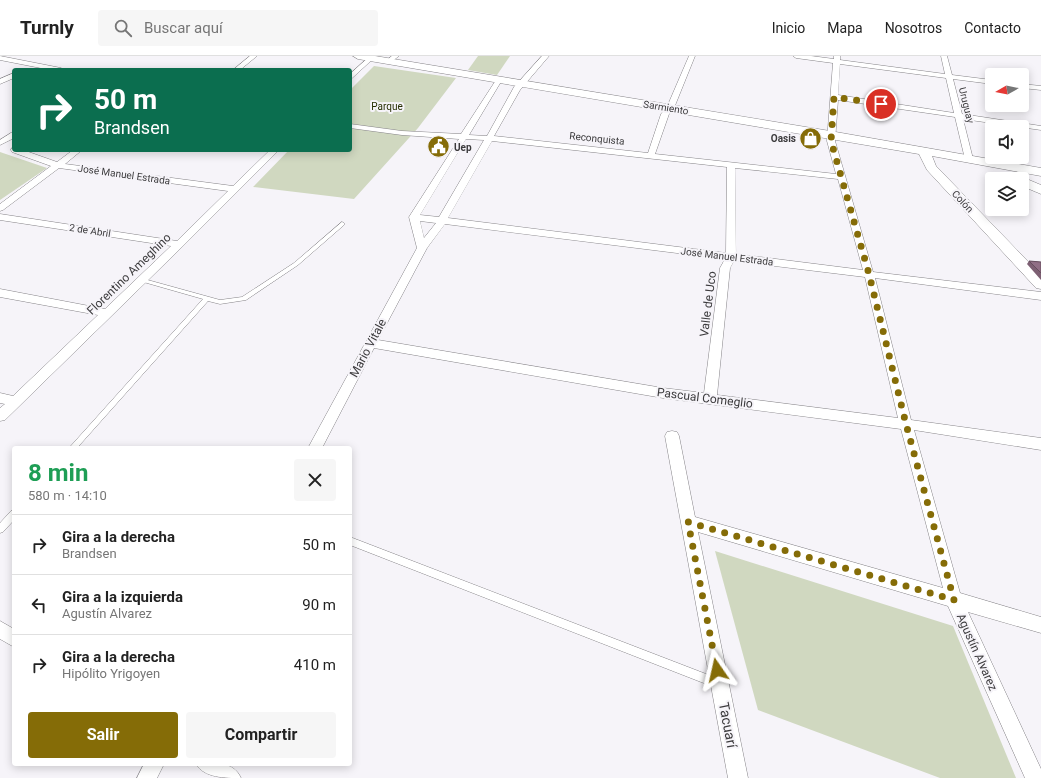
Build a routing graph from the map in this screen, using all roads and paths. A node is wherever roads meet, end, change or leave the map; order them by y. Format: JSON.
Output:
{"nodes":[{"id":1,"x":254,"y":56,"type":"edge"},
{"id":2,"x":358,"y":56,"type":"edge"},
{"id":3,"x":546,"y":56,"type":"edge"},
{"id":4,"x":692,"y":56,"type":"edge"},
{"id":5,"x":796,"y":56,"type":"edge"},
{"id":6,"x":944,"y":56,"type":"edge"},
{"id":7,"x":0,"y":58,"type":"edge"},
{"id":8,"x":371,"y":58,"type":"junction"},
{"id":9,"x":44,"y":59,"type":"dead end"},
{"id":10,"x":393,"y":59,"type":"edge"},
{"id":11,"x":837,"y":59,"type":"edge"},
{"id":12,"x":34,"y":64,"type":"junction"},
{"id":13,"x":27,"y":68,"type":"edge"},
{"id":14,"x":53,"y":68,"type":"edge"},
{"id":15,"x":239,"y":68,"type":"edge"},
{"id":16,"x":12,"y":76,"type":"edge"},
{"id":17,"x":352,"y":76,"type":"edge"},
{"id":18,"x":949,"y":76,"type":"junction"},
{"id":19,"x":499,"y":80,"type":"junction"},
{"id":20,"x":985,"y":81,"type":"edge"},
{"id":21,"x":0,"y":82,"type":"edge"},
{"id":22,"x":522,"y":84,"type":"junction"},
{"id":23,"x":1029,"y":87,"type":"edge"},
{"id":24,"x":1041,"y":88,"type":"edge"},
{"id":25,"x":834,"y":97,"type":"junction"},
{"id":26,"x":670,"y":108,"type":"junction"},
{"id":27,"x":959,"y":116,"type":"junction"},
{"id":28,"x":352,"y":126,"type":"edge"},
{"id":29,"x":1041,"y":128,"type":"edge"},
{"id":30,"x":830,"y":134,"type":"junction"},
{"id":31,"x":12,"y":136,"type":"edge"},
{"id":32,"x":463,"y":136,"type":"junction"},
{"id":33,"x":488,"y":138,"type":"junction"},
{"id":34,"x":0,"y":144,"type":"edge"},
{"id":35,"x":12,"y":149,"type":"edge"},
{"id":36,"x":923,"y":150,"type":"junction"},
{"id":37,"x":20,"y":152,"type":"edge"},
{"id":38,"x":75,"y":152,"type":"edge"},
{"id":39,"x":273,"y":152,"type":"edge"},
{"id":40,"x":650,"y":155,"type":"junction"},
{"id":41,"x":972,"y":160,"type":"junction"},
{"id":42,"x":731,"y":164,"type":"junction"},
{"id":43,"x":57,"y":165,"type":"junction"},
{"id":44,"x":1002,"y":172,"type":"edge"},
{"id":45,"x":1041,"y":172,"type":"edge"},
{"id":46,"x":841,"y":177,"type":"junction"},
{"id":47,"x":1029,"y":184,"type":"edge"},
{"id":48,"x":235,"y":189,"type":"junction"},
{"id":49,"x":1041,"y":190,"type":"edge"},
{"id":50,"x":0,"y":208,"type":"edge"},
{"id":51,"x":414,"y":216,"type":"junction"},
{"id":52,"x":0,"y":217,"type":"edge"},
{"id":53,"x":442,"y":221,"type":"junction"},
{"id":54,"x":342,"y":224,"type":"dead end"},
{"id":55,"x":180,"y":244,"type":"junction"},
{"id":56,"x":422,"y":248,"type":"junction"},
{"id":57,"x":731,"y":257,"type":"junction"},
{"id":58,"x":869,"y":274,"type":"junction"},
{"id":59,"x":142,"y":280,"type":"junction"},
{"id":60,"x":1041,"y":284,"type":"edge"},
{"id":61,"x":0,"y":293,"type":"edge"},
{"id":62,"x":1041,"y":296,"type":"edge"},
{"id":63,"x":207,"y":298,"type":"junction"},
{"id":64,"x":107,"y":313,"type":"junction"},
{"id":65,"x":370,"y":343,"type":"junction"},
{"id":66,"x":0,"y":398,"type":"edge"},
{"id":67,"x":710,"y":399,"type":"junction"},
{"id":68,"x":15,"y":401,"type":"junction"},
{"id":69,"x":0,"y":416,"type":"edge"},
{"id":70,"x":906,"y":424,"type":"junction"},
{"id":71,"x":672,"y":436,"type":"dead end"},
{"id":72,"x":1041,"y":444,"type":"edge"},
{"id":73,"x":75,"y":446,"type":"edge"},
{"id":74,"x":316,"y":446,"type":"edge"},
{"id":75,"x":12,"y":516,"type":"edge"},
{"id":76,"x":688,"y":522,"type":"junction"},
{"id":77,"x":0,"y":529,"type":"edge"},
{"id":78,"x":352,"y":543,"type":"edge"},
{"id":79,"x":954,"y":600,"type":"junction"},
{"id":80,"x":1041,"y":625,"type":"edge"},
{"id":81,"x":0,"y":629,"type":"edge"},
{"id":82,"x":12,"y":638,"type":"edge"},
{"id":83,"x":720,"y":685,"type":"junction"},
{"id":84,"x":153,"y":766,"type":"edge"},
{"id":85,"x":210,"y":766,"type":"edge"},
{"id":86,"x":147,"y":778,"type":"edge"},
{"id":87,"x":231,"y":778,"type":"edge"},
{"id":88,"x":738,"y":778,"type":"edge"},
{"id":89,"x":1034,"y":778,"type":"edge"}],
"edges":[{"from":1,"to":15,"type":"street"},
{"from":2,"to":8,"type":"street","name":"Sarmiento"},
{"from":3,"to":22,"type":"street","name":"Mario Vitale"},
{"from":4,"to":26,"type":"street"},
{"from":5,"to":11,"type":"street"},
{"from":6,"to":18,"type":"street","name":"Uruguay"},
{"from":7,"to":12,"type":"street"},
{"from":8,"to":10,"type":"street","name":"Sarmiento"},
{"from":8,"to":17,"type":"street"},
{"from":9,"to":12,"type":"street"},
{"from":10,"to":19,"type":"street","name":"Sarmiento"},
{"from":11,"to":18,"type":"street"},
{"from":11,"to":25,"type":"street","name":"Agustín Alvarez"},
{"from":12,"to":13,"type":"street"},
{"from":12,"to":14,"type":"street"},
{"from":16,"to":21,"type":"street"},
{"from":18,"to":20,"type":"street"},
{"from":18,"to":27,"type":"street","name":"Uruguay"},
{"from":19,"to":22,"type":"street","name":"Sarmiento"},
{"from":19,"to":32,"type":"street"},
{"from":22,"to":26,"type":"street","name":"Sarmiento"},
{"from":22,"to":33,"type":"street","name":"Mario Vitale"},
{"from":23,"to":24,"type":"street"},
{"from":25,"to":27,"type":"street"},
{"from":25,"to":30,"type":"street","name":"Agustín Alvarez"},
{"from":26,"to":30,"type":"street","name":"Sarmiento"},
{"from":26,"to":40,"type":"street"},
{"from":27,"to":29,"type":"street"},
{"from":27,"to":41,"type":"street","name":"Uruguay"},
{"from":28,"to":32,"type":"street","name":"Reconquista"},
{"from":30,"to":36,"type":"street","name":"Sarmiento"},
{"from":30,"to":46,"type":"street","name":"Agustín Alvarez"},
{"from":31,"to":34,"type":"street"},
{"from":32,"to":33,"type":"street","name":"Reconquista"},
{"from":32,"to":51,"type":"street"},
{"from":33,"to":40,"type":"street","name":"Reconquista"},
{"from":33,"to":53,"type":"street","name":"Mario Vitale"},
{"from":34,"to":35,"type":"street","name":"José Manuel Estrada"},
{"from":36,"to":41,"type":"street","name":"Sarmiento"},
{"from":36,"to":60,"type":"street","name":"Colón"},
{"from":37,"to":43,"type":"street","name":"José Manuel Estrada"},
{"from":38,"to":43,"type":"street"},
{"from":39,"to":48,"type":"street","name":"Florentino Ameghino"},
{"from":40,"to":42,"type":"street","name":"Reconquista"},
{"from":41,"to":44,"type":"street","name":"Sarmiento"},
{"from":41,"to":45,"type":"street","name":"Sarmiento"},
{"from":42,"to":46,"type":"street","name":"Reconquista"},
{"from":42,"to":57,"type":"street","name":"Valle de Uco"},
{"from":43,"to":48,"type":"street","name":"José Manuel Estrada"},
{"from":43,"to":50,"type":"street"},
{"from":46,"to":58,"type":"street","name":"Agustín Alvarez"},
{"from":47,"to":49,"type":"street"},
{"from":48,"to":55,"type":"street","name":"Florentino Ameghino"},
{"from":51,"to":53,"type":"street","name":"José Manuel Estrada"},
{"from":51,"to":56,"type":"street"},
{"from":52,"to":55,"type":"street","name":"2 de Abril"},
{"from":53,"to":56,"type":"street","name":"Mario Vitale"},
{"from":53,"to":57,"type":"street","name":"José Manuel Estrada"},
{"from":54,"to":63,"type":"lane"},
{"from":55,"to":59,"type":"street","name":"Florentino Ameghino"},
{"from":56,"to":65,"type":"street","name":"Mario Vitale"},
{"from":57,"to":58,"type":"street","name":"José Manuel Estrada"},
{"from":57,"to":67,"type":"street","name":"Valle de Uco"},
{"from":58,"to":62,"type":"street","name":"José Manuel Estrada"},
{"from":58,"to":70,"type":"street","name":"Agustín Alvarez"},
{"from":59,"to":63,"type":"lane"},
{"from":59,"to":64,"type":"street","name":"Florentino Ameghino"},
{"from":61,"to":64,"type":"street"},
{"from":63,"to":73,"type":"lane"},
{"from":64,"to":68,"type":"street","name":"Florentino Ameghino"},
{"from":65,"to":67,"type":"street","name":"Pascual Comeglio"},
{"from":65,"to":74,"type":"street","name":"Mario Vitale"},
{"from":66,"to":68,"type":"street"},
{"from":67,"to":70,"type":"street","name":"Pascual Comeglio"},
{"from":68,"to":69,"type":"street","name":"Florentino Ameghino"},
{"from":70,"to":72,"type":"street","name":"Pascual Comeglio"},
{"from":70,"to":79,"type":"street","name":"Agustín Alvarez"},
{"from":71,"to":76,"type":"street","name":"Tacuarí"},
{"from":75,"to":77,"type":"lane"},
{"from":76,"to":79,"type":"street"},
{"from":76,"to":83,"type":"street","name":"Tacuarí"},
{"from":78,"to":83,"type":"lane"},
{"from":79,"to":80,"type":"street"},
{"from":79,"to":89,"type":"street","name":"Agustín Alvarez"},
{"from":81,"to":82,"type":"street"},
{"from":83,"to":88,"type":"street","name":"Tacuarí"},
{"from":84,"to":86,"type":"street"},
{"from":85,"to":87,"type":"street"}]}
